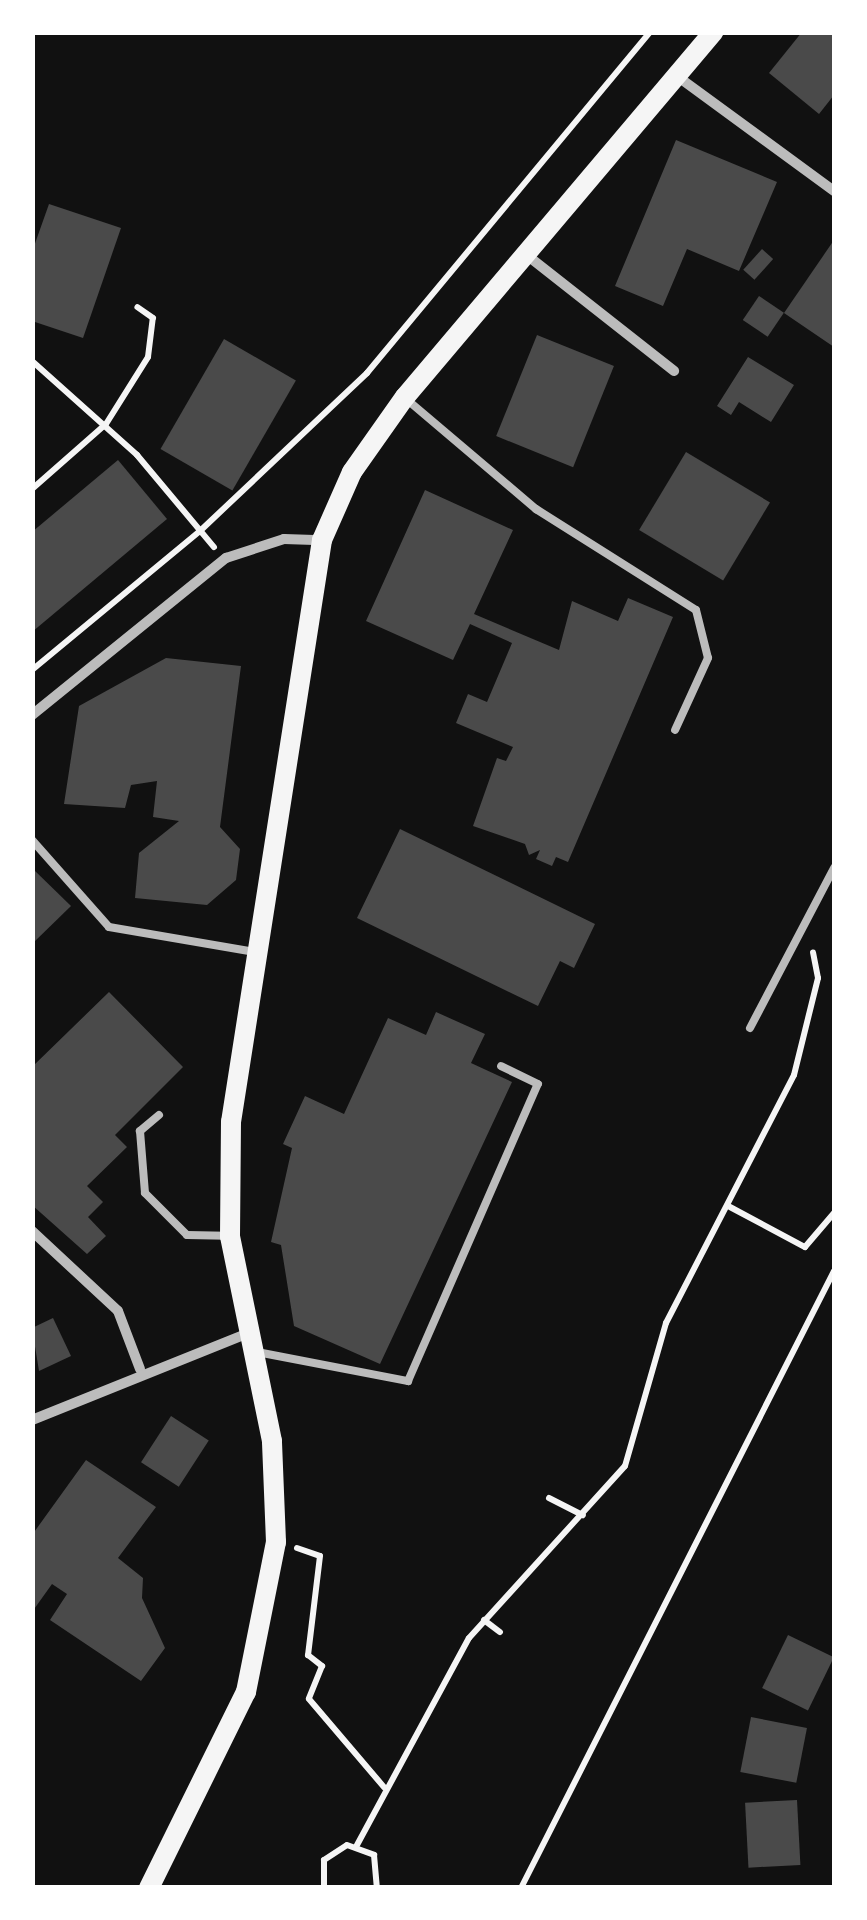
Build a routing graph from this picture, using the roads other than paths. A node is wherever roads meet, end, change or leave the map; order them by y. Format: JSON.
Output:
{"nodes":[{"id":1,"x":713,"y":32,"type":"edge"},
{"id":2,"x":681,"y":79,"type":"junction"},
{"id":3,"x":834,"y":191,"type":"edge"},
{"id":4,"x":528,"y":256,"type":"junction"},
{"id":5,"x":674,"y":371,"type":"dead end"},
{"id":6,"x":405,"y":398,"type":"junction"},
{"id":7,"x":322,"y":540,"type":"junction"},
{"id":8,"x":32,"y":715,"type":"edge"},
{"id":9,"x":675,"y":730,"type":"dead end"},
{"id":10,"x":32,"y":840,"type":"edge"},
{"id":11,"x":834,"y":868,"type":"edge"},
{"id":12,"x":255,"y":952,"type":"junction"},
{"id":13,"x":750,"y":1028,"type":"dead end"},
{"id":14,"x":501,"y":1066,"type":"dead end"},
{"id":15,"x":158,"y":1115,"type":"dead end"},
{"id":16,"x":32,"y":1230,"type":"edge"},
{"id":17,"x":230,"y":1236,"type":"junction"},
{"id":18,"x":250,"y":1342,"type":"junction"},
{"id":19,"x":140,"y":1369,"type":"junction"},
{"id":20,"x":32,"y":1420,"type":"edge"},
{"id":21,"x":149,"y":1888,"type":"edge"}],
"edges":[{"from":1,"to":2,"type":"main road"},
{"from":2,"to":3,"type":"street"},
{"from":2,"to":4,"type":"main road"},
{"from":4,"to":5,"type":"street"},
{"from":4,"to":6,"type":"main road"},
{"from":6,"to":7,"type":"main road"},
{"from":6,"to":9,"type":"lane"},
{"from":7,"to":8,"type":"street"},
{"from":7,"to":12,"type":"main road"},
{"from":10,"to":12,"type":"lane"},
{"from":11,"to":13,"type":"lane"},
{"from":12,"to":17,"type":"main road"},
{"from":14,"to":18,"type":"lane"},
{"from":15,"to":17,"type":"lane"},
{"from":16,"to":19,"type":"street"},
{"from":17,"to":18,"type":"main road"},
{"from":18,"to":19,"type":"street"},
{"from":18,"to":21,"type":"main road"},
{"from":19,"to":20,"type":"street"}]}
